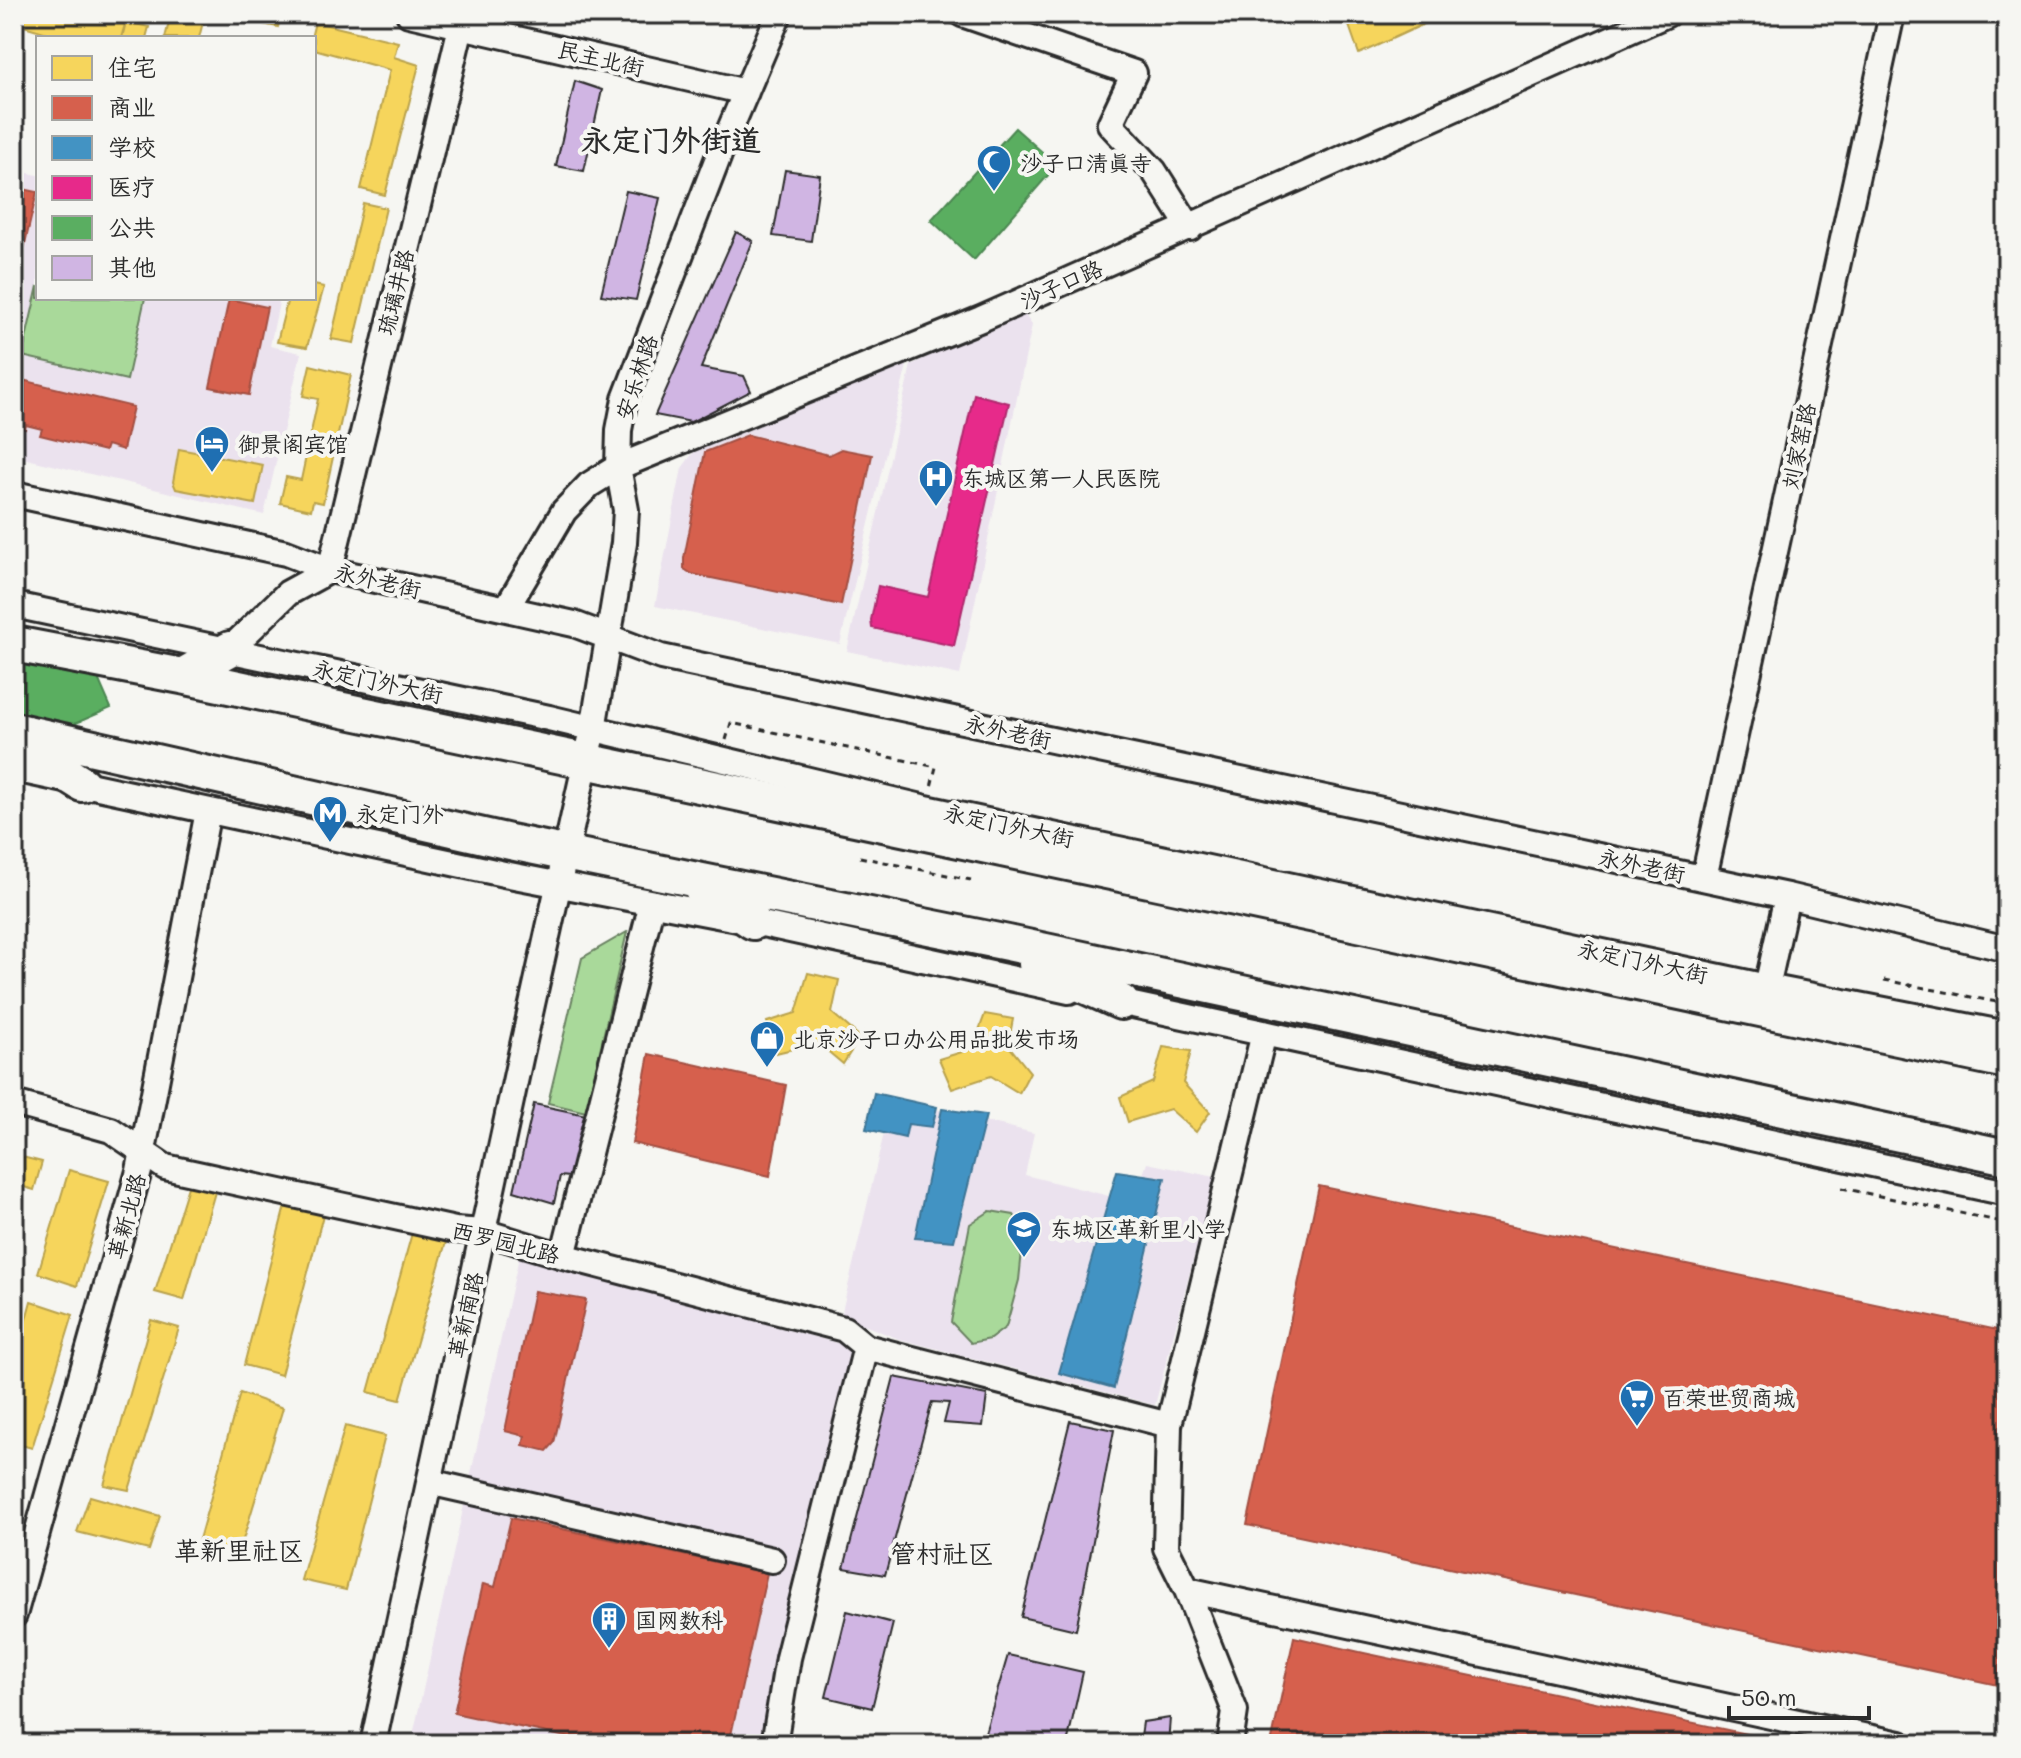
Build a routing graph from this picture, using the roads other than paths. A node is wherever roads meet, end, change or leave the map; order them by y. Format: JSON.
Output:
{"nodes":[{"id":1,"x":409,"y":14,"type":"edge"},
{"id":2,"x":779,"y":14,"type":"edge"},
{"id":3,"x":962,"y":14,"type":"edge"},
{"id":4,"x":1667,"y":14,"type":"edge"},
{"id":5,"x":1892,"y":14,"type":"edge"},
{"id":6,"x":462,"y":20,"type":"edge"},
{"id":7,"x":746,"y":92,"type":"junction"},
{"id":8,"x":1190,"y":228,"type":"junction"},
{"id":9,"x":618,"y":467,"type":"junction"},
{"id":10,"x":14,"y":494,"type":"edge"},
{"id":11,"x":330,"y":570,"type":"junction"},
{"id":12,"x":14,"y":605,"type":"edge"},
{"id":13,"x":506,"y":609,"type":"junction"},
{"id":14,"x":609,"y":638,"type":"junction"},
{"id":15,"x":14,"y":644,"type":"edge"},
{"id":16,"x":230,"y":649,"type":"junction"},
{"id":17,"x":182,"y":676,"type":"junction"},
{"id":18,"x":14,"y":730,"type":"edge"},
{"id":19,"x":14,"y":741,"type":"edge"},
{"id":20,"x":590,"y":745,"type":"junction"},
{"id":21,"x":14,"y":769,"type":"edge"},
{"id":22,"x":82,"y":784,"type":"junction"},
{"id":23,"x":208,"y":811,"type":"junction"},
{"id":24,"x":562,"y":869,"type":"junction"},
{"id":25,"x":687,"y":877,"type":"junction"},
{"id":26,"x":1704,"y":878,"type":"junction"},
{"id":27,"x":1787,"y":896,"type":"junction"},
{"id":28,"x":652,"y":903,"type":"junction"},
{"id":29,"x":753,"y":922,"type":"junction"},
{"id":30,"x":973,"y":936,"type":"junction"},
{"id":31,"x":2007,"y":949,"type":"edge"},
{"id":32,"x":1767,"y":987,"type":"junction"},
{"id":33,"x":1121,"y":1002,"type":"junction"},
{"id":34,"x":1264,"y":1033,"type":"junction"},
{"id":35,"x":2007,"y":1034,"type":"edge"},
{"id":36,"x":2007,"y":1061,"type":"edge"},
{"id":37,"x":14,"y":1103,"type":"edge"},
{"id":38,"x":142,"y":1151,"type":"junction"},
{"id":39,"x":2005,"y":1157,"type":"edge"},
{"id":40,"x":2007,"y":1193,"type":"edge"},
{"id":41,"x":484,"y":1232,"type":"junction"},
{"id":42,"x":563,"y":1256,"type":"junction"},
{"id":43,"x":866,"y":1347,"type":"junction"},
{"id":44,"x":1169,"y":1425,"type":"junction"},
{"id":45,"x":429,"y":1482,"type":"junction"},
{"id":46,"x":772,"y":1560,"type":"dead end"},
{"id":47,"x":1187,"y":1590,"type":"junction"},
{"id":48,"x":14,"y":1615,"type":"edge"},
{"id":49,"x":373,"y":1744,"type":"edge"},
{"id":50,"x":774,"y":1744,"type":"edge"},
{"id":51,"x":1230,"y":1744,"type":"edge"},
{"id":52,"x":1900,"y":1744,"type":"edge"}],
"edges":[{"from":1,"to":6,"type":"street","name":"民主北街"},
{"from":2,"to":7,"type":"street","name":"安乐林路"},
{"from":3,"to":8,"type":"street"},
{"from":4,"to":8,"type":"street","name":"沙子口路"},
{"from":5,"to":26,"type":"street","name":"刘家窑路"},
{"from":6,"to":7,"type":"street","name":"民主北街"},
{"from":6,"to":11,"type":"street","name":"琉璃井路"},
{"from":7,"to":9,"type":"street","name":"安乐林路"},
{"from":8,"to":9,"type":"street","name":"沙子口路"},
{"from":9,"to":13,"type":"street","name":"沙子口路"},
{"from":9,"to":14,"type":"street","name":"安乐林路"},
{"from":10,"to":11,"type":"street","name":"永外老街"},
{"from":11,"to":13,"type":"street","name":"永外老街"},
{"from":11,"to":16,"type":"street"},
{"from":12,"to":16,"type":"street","name":"永定门外大街"},
{"from":13,"to":14,"type":"street","name":"永外老街"},
{"from":14,"to":20,"type":"street","name":"安乐林路"},
{"from":14,"to":26,"type":"street","name":"永外老街"},
{"from":15,"to":17,"type":"highway","name":"永定门外大街"},
{"from":16,"to":17,"type":"highway"},
{"from":16,"to":20,"type":"street","name":"永定门外大街"},
{"from":17,"to":20,"type":"highway","name":"永定门外大街"},
{"from":18,"to":24,"type":"highway"},
{"from":19,"to":22,"type":"highway"},
{"from":20,"to":24,"type":"street","name":"安乐林路"},
{"from":20,"to":32,"type":"street","name":"永定门外大街"},
{"from":20,"to":36,"type":"highway","name":"永定门外大街"},
{"from":21,"to":22,"type":"street"},
{"from":22,"to":23,"type":"street"},
{"from":23,"to":24,"type":"street"},
{"from":23,"to":38,"type":"street","name":"革新北路"},
{"from":24,"to":25,"type":"highway"},
{"from":24,"to":28,"type":"street"},
{"from":24,"to":41,"type":"street","name":"革新南路"},
{"from":25,"to":29,"type":"highway"},
{"from":25,"to":30,"type":"highway"},
{"from":26,"to":27,"type":"street","name":"永外老街"},
{"from":27,"to":31,"type":"street","name":"永外老街"},
{"from":27,"to":32,"type":"street"},
{"from":28,"to":29,"type":"street"},
{"from":28,"to":42,"type":"street"},
{"from":29,"to":33,"type":"street"},
{"from":30,"to":33,"type":"highway"},
{"from":30,"to":39,"type":"highway"},
{"from":32,"to":35,"type":"street","name":"永定门外大街"},
{"from":33,"to":34,"type":"street"},
{"from":34,"to":40,"type":"street"},
{"from":34,"to":44,"type":"street"},
{"from":37,"to":38,"type":"street","name":"西罗园北路"},
{"from":38,"to":41,"type":"street","name":"西罗园北路"},
{"from":38,"to":48,"type":"street","name":"革新北路"},
{"from":41,"to":42,"type":"street","name":"西罗园北路"},
{"from":41,"to":45,"type":"street","name":"革新南路"},
{"from":42,"to":43,"type":"street","name":"西罗园北路"},
{"from":43,"to":44,"type":"street","name":"西罗园北路"},
{"from":43,"to":50,"type":"street"},
{"from":44,"to":47,"type":"street"},
{"from":45,"to":46,"type":"street"},
{"from":45,"to":49,"type":"street","name":"革新南路"},
{"from":47,"to":51,"type":"street"},
{"from":47,"to":52,"type":"street"}]}
